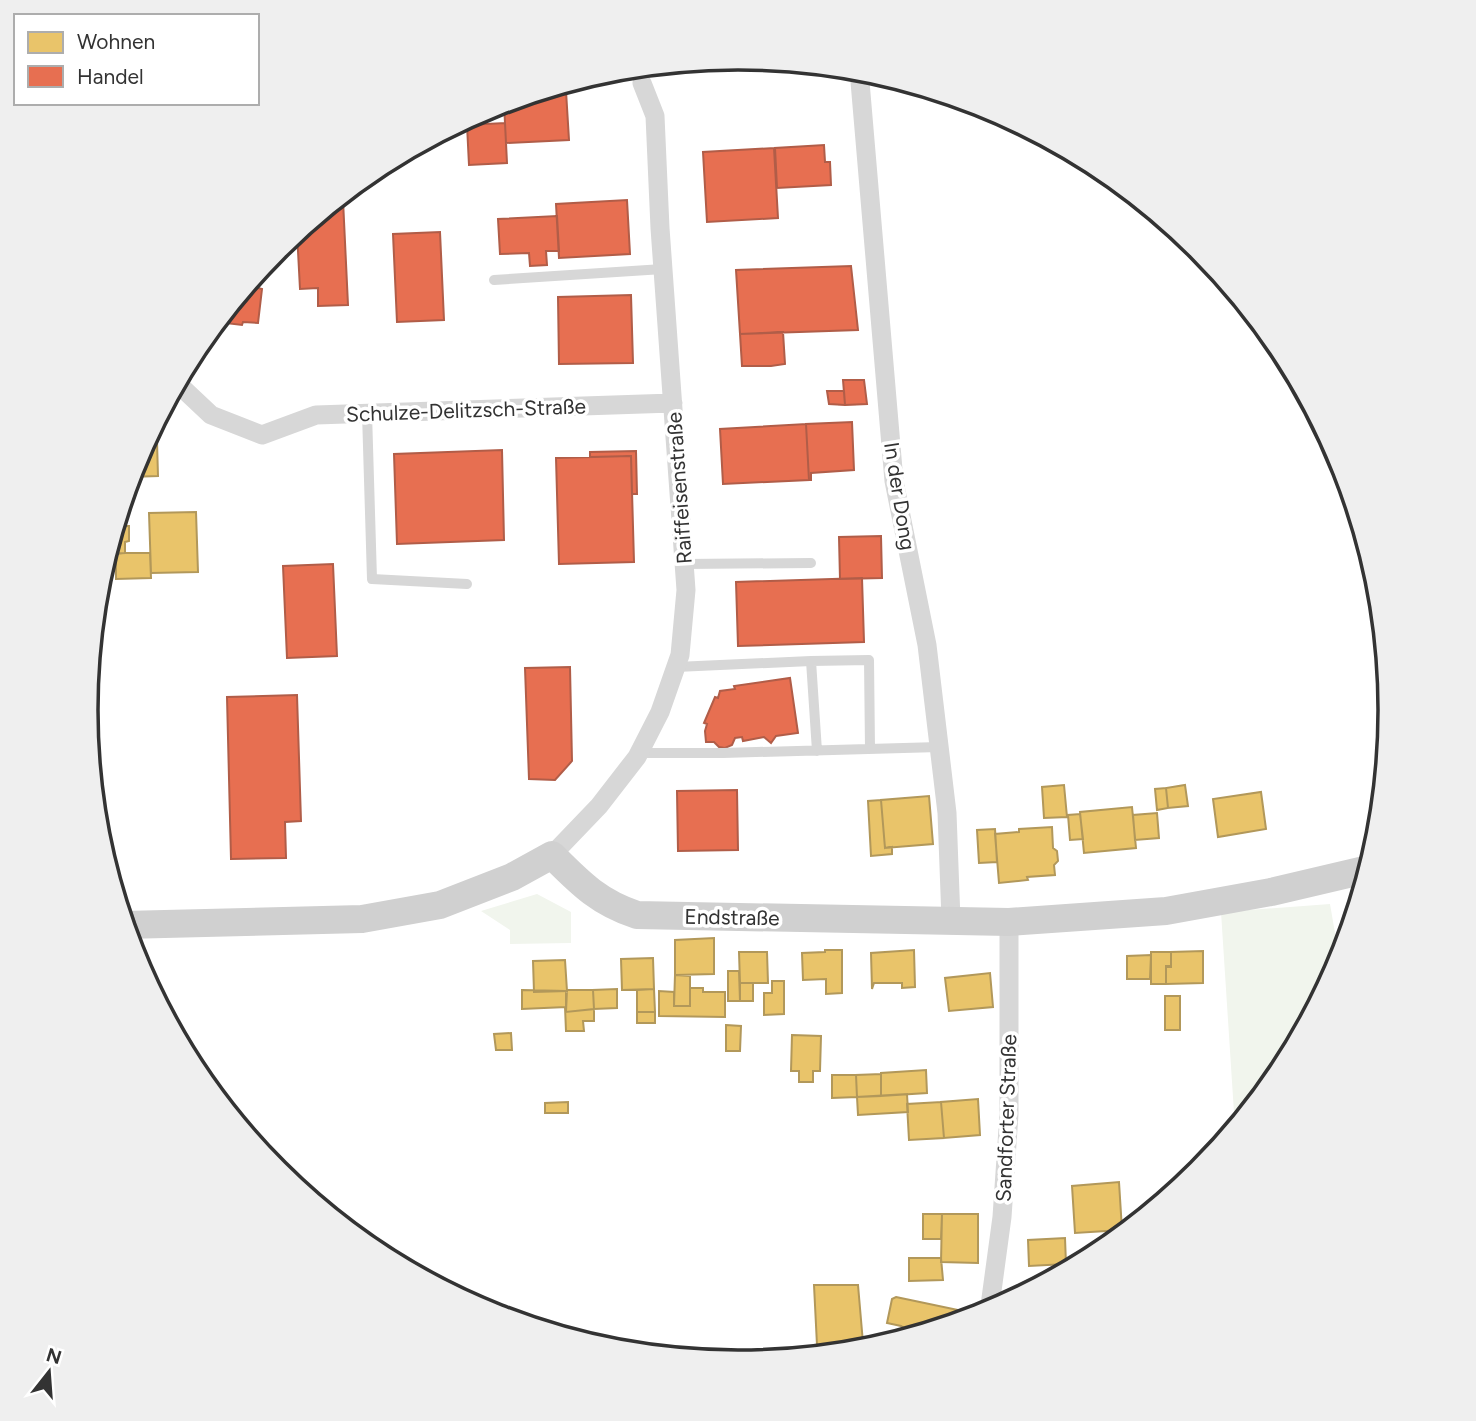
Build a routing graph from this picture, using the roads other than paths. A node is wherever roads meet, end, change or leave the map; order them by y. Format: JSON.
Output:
{"nodes":[{"id":1,"x":860,"y":81,"type":"edge"},
{"id":2,"x":642,"y":83,"type":"dead end"},
{"id":3,"x":663,"y":269,"type":"junction"},
{"id":4,"x":494,"y":280,"type":"dead end"},
{"id":5,"x":184,"y":389,"type":"edge"},
{"id":6,"x":673,"y":403,"type":"junction"},
{"id":7,"x":367,"y":413,"type":"junction"},
{"id":8,"x":811,"y":563,"type":"dead end"},
{"id":9,"x":684,"y":564,"type":"junction"},
{"id":10,"x":467,"y":584,"type":"dead end"},
{"id":11,"x":811,"y":661,"type":"junction"},
{"id":12,"x":676,"y":667,"type":"junction"},
{"id":13,"x":939,"y":747,"type":"junction"},
{"id":14,"x":870,"y":749,"type":"junction"},
{"id":15,"x":817,"y":751,"type":"junction"},
{"id":16,"x":639,"y":753,"type":"junction"},
{"id":17,"x":552,"y":855,"type":"junction"},
{"id":18,"x":1358,"y":872,"type":"edge"},
{"id":19,"x":951,"y":920,"type":"junction"},
{"id":20,"x":1009,"y":922,"type":"junction"},
{"id":21,"x":134,"y":925,"type":"edge"},
{"id":22,"x":991,"y":1298,"type":"edge"}],
"edges":[{"from":1,"to":13,"type":"street","name":"In der Dong"},
{"from":2,"to":3,"type":"street","name":"Raiffeisenstraße"},
{"from":3,"to":4,"type":"lane"},
{"from":3,"to":6,"type":"street","name":"Raiffeisenstraße"},
{"from":5,"to":7,"type":"street","name":"Schulze-Delitzsch-Straße"},
{"from":6,"to":7,"type":"street","name":"Schulze-Delitzsch-Straße"},
{"from":6,"to":9,"type":"street","name":"Raiffeisenstraße"},
{"from":7,"to":10,"type":"lane"},
{"from":8,"to":9,"type":"lane"},
{"from":9,"to":12,"type":"street","name":"Raiffeisenstraße"},
{"from":11,"to":12,"type":"lane"},
{"from":11,"to":14,"type":"lane"},
{"from":11,"to":15,"type":"lane"},
{"from":12,"to":16,"type":"street","name":"Raiffeisenstraße"},
{"from":13,"to":14,"type":"lane"},
{"from":13,"to":19,"type":"street","name":"In der Dong"},
{"from":14,"to":15,"type":"lane"},
{"from":15,"to":16,"type":"lane"},
{"from":16,"to":17,"type":"street","name":"Raiffeisenstraße"},
{"from":17,"to":19,"type":"street","name":"Endstraße"},
{"from":17,"to":21,"type":"street"},
{"from":18,"to":20,"type":"street","name":"Endstraße"},
{"from":19,"to":20,"type":"street","name":"Endstraße"},
{"from":20,"to":22,"type":"street","name":"Sandforter Straße"}]}
